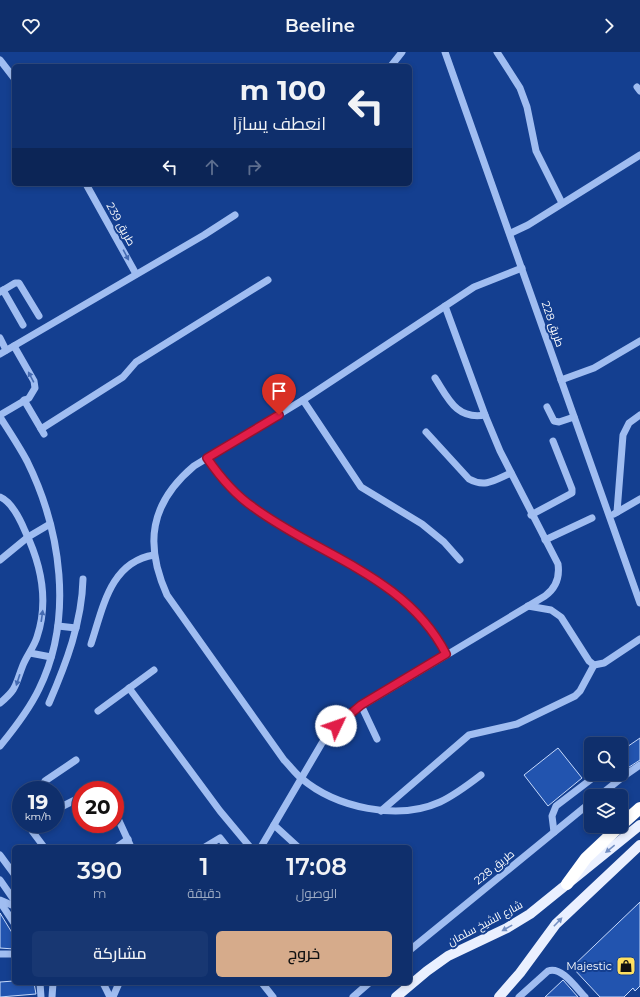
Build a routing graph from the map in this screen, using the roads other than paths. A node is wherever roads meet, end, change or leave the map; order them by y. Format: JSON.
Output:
{"nodes":[{"id":1,"x":402,"y":52,"type":"edge"},
{"id":2,"x":445,"y":52,"type":"edge"},
{"id":3,"x":497,"y":52,"type":"edge"},
{"id":4,"x":0,"y":60,"type":"edge"},
{"id":5,"x":393,"y":64,"type":"edge"},
{"id":6,"x":12,"y":75,"type":"edge"},
{"id":7,"x":640,"y":155,"type":"edge"},
{"id":8,"x":87,"y":186,"type":"edge"},
{"id":9,"x":562,"y":203,"type":"junction"},
{"id":10,"x":235,"y":215,"type":"dead end"},
{"id":11,"x":511,"y":233,"type":"junction"},
{"id":12,"x":522,"y":268,"type":"junction"},
{"id":13,"x":136,"y":274,"type":"junction"},
{"id":14,"x":268,"y":280,"type":"dead end"},
{"id":15,"x":1,"y":291,"type":"edge"},
{"id":16,"x":445,"y":306,"type":"junction"},
{"id":17,"x":39,"y":316,"type":"dead end"},
{"id":18,"x":23,"y":325,"type":"dead end"},
{"id":19,"x":0,"y":338,"type":"edge"},
{"id":20,"x":640,"y":342,"type":"edge"},
{"id":21,"x":14,"y":346,"type":"junction"},
{"id":22,"x":3,"y":352,"type":"edge"},
{"id":23,"x":435,"y":378,"type":"dead end"},
{"id":24,"x":561,"y":380,"type":"junction"},
{"id":25,"x":24,"y":400,"type":"junction"},
{"id":26,"x":303,"y":400,"type":"junction"},
{"id":27,"x":547,"y":406,"type":"dead end"},
{"id":28,"x":484,"y":414,"type":"junction"},
{"id":29,"x":640,"y":414,"type":"edge"},
{"id":30,"x":0,"y":416,"type":"edge"},
{"id":31,"x":574,"y":417,"type":"junction"},
{"id":32,"x":426,"y":432,"type":"dead end"},
{"id":33,"x":553,"y":441,"type":"dead end"},
{"id":34,"x":207,"y":458,"type":"junction"},
{"id":35,"x":510,"y":473,"type":"junction"},
{"id":36,"x":0,"y":497,"type":"edge"},
{"id":37,"x":640,"y":499,"type":"edge"},
{"id":38,"x":614,"y":514,"type":"junction"},
{"id":39,"x":531,"y":515,"type":"junction"},
{"id":40,"x":592,"y":518,"type":"dead end"},
{"id":41,"x":50,"y":524,"type":"junction"},
{"id":42,"x":28,"y":537,"type":"junction"},
{"id":43,"x":546,"y":540,"type":"junction"},
{"id":44,"x":154,"y":555,"type":"junction"},
{"id":45,"x":0,"y":560,"type":"edge"},
{"id":46,"x":460,"y":560,"type":"dead end"},
{"id":47,"x":83,"y":579,"type":"dead end"},
{"id":48,"x":640,"y":603,"type":"edge"},
{"id":49,"x":528,"y":606,"type":"junction"},
{"id":50,"x":58,"y":626,"type":"junction"},
{"id":51,"x":76,"y":628,"type":"junction"},
{"id":52,"x":640,"y":638,"type":"edge"},
{"id":53,"x":91,"y":644,"type":"dead end"},
{"id":54,"x":30,"y":653,"type":"junction"},
{"id":55,"x":446,"y":654,"type":"junction"},
{"id":56,"x":51,"y":658,"type":"junction"},
{"id":57,"x":594,"y":665,"type":"junction"},
{"id":58,"x":154,"y":670,"type":"dead end"},
{"id":59,"x":129,"y":688,"type":"junction"},
{"id":60,"x":0,"y":703,"type":"edge"},
{"id":61,"x":49,"y":703,"type":"dead end"},
{"id":62,"x":361,"y":705,"type":"junction"},
{"id":63,"x":98,"y":711,"type":"dead end"},
{"id":64,"x":377,"y":739,"type":"dead end"},
{"id":65,"x":0,"y":746,"type":"edge"},
{"id":66,"x":76,"y":760,"type":"dead end"},
{"id":67,"x":640,"y":766,"type":"edge"},
{"id":68,"x":628,"y":771,"type":"edge"},
{"id":69,"x":481,"y":775,"type":"dead end"},
{"id":70,"x":301,"y":778,"type":"junction"},
{"id":71,"x":45,"y":781,"type":"edge"},
{"id":72,"x":589,"y":781,"type":"edge"},
{"id":73,"x":614,"y":781,"type":"edge"},
{"id":74,"x":606,"y":789,"type":"edge"},
{"id":75,"x":584,"y":808,"type":"edge"},
{"id":76,"x":640,"y":808,"type":"edge"},
{"id":77,"x":381,"y":811,"type":"junction"},
{"id":78,"x":628,"y":818,"type":"edge"},
{"id":79,"x":274,"y":825,"type":"junction"},
{"id":80,"x":640,"y":825,"type":"edge"},
{"id":81,"x":124,"y":831,"type":"edge"},
{"id":82,"x":554,"y":832,"type":"junction"},
{"id":83,"x":34,"y":833,"type":"edge"},
{"id":84,"x":611,"y":833,"type":"edge"},
{"id":85,"x":128,"y":839,"type":"junction"},
{"id":86,"x":42,"y":845,"type":"edge"},
{"id":87,"x":120,"y":845,"type":"edge"},
{"id":88,"x":130,"y":845,"type":"edge"},
{"id":89,"x":208,"y":845,"type":"edge"},
{"id":90,"x":225,"y":845,"type":"edge"},
{"id":91,"x":248,"y":845,"type":"edge"},
{"id":92,"x":262,"y":845,"type":"edge"},
{"id":93,"x":296,"y":845,"type":"edge"},
{"id":94,"x":640,"y":845,"type":"edge"},
{"id":95,"x":0,"y":855,"type":"edge"},
{"id":96,"x":12,"y":871,"type":"edge"},
{"id":97,"x":0,"y":880,"type":"edge"},
{"id":98,"x":567,"y":884,"type":"junction"},
{"id":99,"x":12,"y":897,"type":"edge"},
{"id":100,"x":0,"y":901,"type":"edge"},
{"id":101,"x":12,"y":905,"type":"edge"},
{"id":102,"x":3,"y":911,"type":"edge"},
{"id":103,"x":12,"y":921,"type":"edge"},
{"id":104,"x":412,"y":948,"type":"edge"},
{"id":105,"x":0,"y":954,"type":"edge"},
{"id":106,"x":12,"y":954,"type":"edge"},
{"id":107,"x":412,"y":984,"type":"edge"},
{"id":108,"x":40,"y":985,"type":"edge"},
{"id":109,"x":104,"y":985,"type":"edge"},
{"id":110,"x":119,"y":985,"type":"edge"},
{"id":111,"x":264,"y":985,"type":"edge"},
{"id":112,"x":367,"y":985,"type":"edge"},
{"id":113,"x":410,"y":985,"type":"edge"},
{"id":114,"x":52,"y":994,"type":"edge"},
{"id":115,"x":41,"y":997,"type":"edge"},
{"id":116,"x":111,"y":997,"type":"edge"},
{"id":117,"x":273,"y":997,"type":"edge"},
{"id":118,"x":353,"y":997,"type":"edge"},
{"id":119,"x":396,"y":997,"type":"edge"},
{"id":120,"x":499,"y":997,"type":"edge"},
{"id":121,"x":519,"y":997,"type":"edge"},
{"id":122,"x":585,"y":997,"type":"edge"}],
"edges":[{"from":1,"to":5,"type":"street"},
{"from":2,"to":11,"type":"street","name":"طريق 228"},
{"from":3,"to":9,"type":"street"},
{"from":4,"to":6,"type":"street"},
{"from":7,"to":9,"type":"street"},
{"from":8,"to":13,"type":"street","name":"طريق 239","one_way":true},
{"from":9,"to":11,"type":"street"},
{"from":10,"to":13,"type":"street"},
{"from":11,"to":12,"type":"street","name":"طريق 228"},
{"from":12,"to":16,"type":"street"},
{"from":12,"to":24,"type":"street","name":"طريق 228"},
{"from":13,"to":21,"type":"street"},
{"from":14,"to":25,"type":"street"},
{"from":15,"to":17,"type":"street"},
{"from":15,"to":18,"type":"street"},
{"from":16,"to":26,"type":"street"},
{"from":16,"to":28,"type":"street"},
{"from":19,"to":22,"type":"street"},
{"from":20,"to":24,"type":"street"},
{"from":21,"to":22,"type":"street"},
{"from":25,"to":21,"type":"street","one_way":true},
{"from":23,"to":28,"type":"street"},
{"from":24,"to":31,"type":"street","name":"طريق 228"},
{"from":25,"to":30,"type":"street"},
{"from":26,"to":34,"type":"street"},
{"from":26,"to":46,"type":"street"},
{"from":27,"to":31,"type":"street"},
{"from":28,"to":35,"type":"street"},
{"from":29,"to":38,"type":"street"},
{"from":30,"to":41,"type":"street"},
{"from":31,"to":38,"type":"street","name":"طريق 228"},
{"from":32,"to":35,"type":"street"},
{"from":33,"to":39,"type":"street"},
{"from":34,"to":44,"type":"street"},
{"from":34,"to":55,"type":"street"},
{"from":35,"to":39,"type":"street"},
{"from":36,"to":42,"type":"street"},
{"from":37,"to":38,"type":"street"},
{"from":38,"to":48,"type":"street","name":"طريق 228"},
{"from":39,"to":43,"type":"street"},
{"from":40,"to":43,"type":"street"},
{"from":41,"to":42,"type":"street"},
{"from":41,"to":50,"type":"street"},
{"from":42,"to":45,"type":"street"},
{"from":54,"to":42,"type":"street","one_way":true},
{"from":43,"to":49,"type":"street"},
{"from":44,"to":53,"type":"street"},
{"from":44,"to":70,"type":"street"},
{"from":47,"to":51,"type":"street"},
{"from":49,"to":55,"type":"street"},
{"from":49,"to":57,"type":"street"},
{"from":50,"to":51,"type":"street"},
{"from":50,"to":56,"type":"street"},
{"from":51,"to":61,"type":"street"},
{"from":52,"to":57,"type":"street"},
{"from":54,"to":56,"type":"street"},
{"from":54,"to":60,"type":"street","one_way":true},
{"from":55,"to":62,"type":"street"},
{"from":56,"to":65,"type":"street"},
{"from":57,"to":77,"type":"street"},
{"from":58,"to":59,"type":"street"},
{"from":59,"to":63,"type":"street"},
{"from":59,"to":91,"type":"street"},
{"from":62,"to":64,"type":"street"},
{"from":62,"to":70,"type":"street"},
{"from":66,"to":71,"type":"street"},
{"from":67,"to":68,"type":"street"},
{"from":69,"to":77,"type":"street"},
{"from":70,"to":77,"type":"street"},
{"from":70,"to":79,"type":"street"},
{"from":72,"to":82,"type":"street"},
{"from":73,"to":74,"type":"street"},
{"from":75,"to":82,"type":"street","name":"طريق 228"},
{"from":76,"to":78,"type":"highway"},
{"from":79,"to":92,"type":"street"},
{"from":79,"to":93,"type":"street"},
{"from":80,"to":98,"type":"main road","name":"شارع الشيخ سلمان","one_way":true},
{"from":81,"to":85,"type":"street"},
{"from":82,"to":104,"type":"street","name":"طريق 228"},
{"from":83,"to":86,"type":"street"},
{"from":84,"to":98,"type":"highway"},
{"from":85,"to":87,"type":"street"},
{"from":85,"to":88,"type":"street"},
{"from":89,"to":90,"type":"street"},
{"from":120,"to":94,"type":"main road","one_way":true},
{"from":95,"to":96,"type":"street"},
{"from":97,"to":99,"type":"street"},
{"from":98,"to":107,"type":"main road","name":"شارع الشيخ سلمان","one_way":true},
{"from":100,"to":101,"type":"street"},
{"from":100,"to":102,"type":"street"},
{"from":102,"to":103,"type":"street"},
{"from":105,"to":106,"type":"street"},
{"from":108,"to":115,"type":"street"},
{"from":109,"to":116,"type":"street"},
{"from":110,"to":116,"type":"street"},
{"from":111,"to":117,"type":"street"},
{"from":112,"to":118,"type":"street"},
{"from":113,"to":119,"type":"main road","name":"شارع الشيخ سلمان","one_way":true},
{"from":114,"to":115,"type":"street"},
{"from":121,"to":122,"type":"street"}]}
